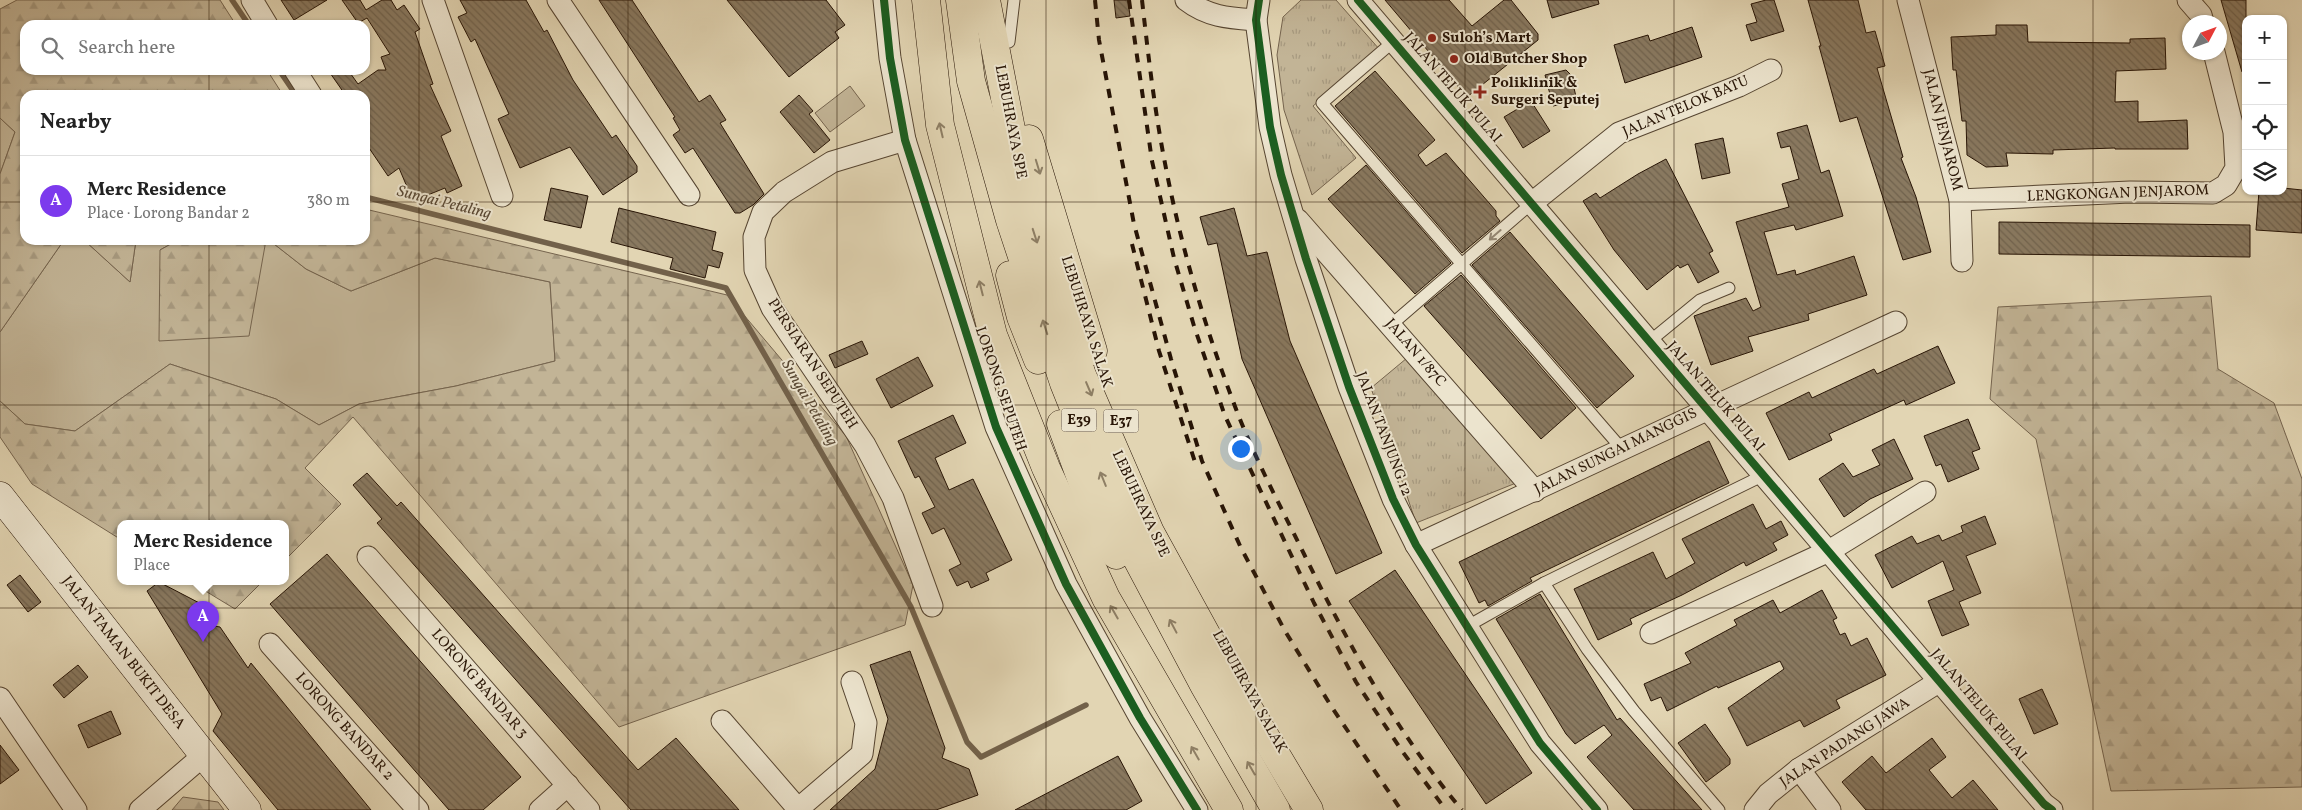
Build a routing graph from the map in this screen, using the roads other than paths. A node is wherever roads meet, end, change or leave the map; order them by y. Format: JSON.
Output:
{"nodes":[{"id":1,"x":252,"y":0,"type":"edge"},
{"id":2,"x":433,"y":0,"type":"edge"},
{"id":3,"x":558,"y":0,"type":"edge"},
{"id":4,"x":884,"y":0,"type":"edge"},
{"id":5,"x":926,"y":0,"type":"edge"},
{"id":6,"x":949,"y":0,"type":"edge"},
{"id":7,"x":960,"y":0,"type":"edge"},
{"id":8,"x":986,"y":0,"type":"edge"},
{"id":9,"x":1001,"y":0,"type":"edge"},
{"id":10,"x":1014,"y":0,"type":"edge"},
{"id":11,"x":1186,"y":0,"type":"edge"},
{"id":12,"x":1358,"y":0,"type":"edge"},
{"id":13,"x":1908,"y":0,"type":"edge"},
{"id":14,"x":2188,"y":0,"type":"edge"},
{"id":15,"x":1258,"y":10,"type":"edge"},
{"id":16,"x":2200,"y":15,"type":"edge"},
{"id":17,"x":264,"y":20,"type":"edge"},
{"id":18,"x":1394,"y":41,"type":"junction"},
{"id":19,"x":1009,"y":42,"type":"junction"},
{"id":20,"x":2216,"y":60,"type":"edge"},
{"id":21,"x":1771,"y":70,"type":"dead end"},
{"id":22,"x":298,"y":75,"type":"edge"},
{"id":23,"x":308,"y":90,"type":"edge"},
{"id":24,"x":905,"y":140,"type":"junction"},
{"id":25,"x":689,"y":195,"type":"dead end"},
{"id":26,"x":502,"y":196,"type":"dead end"},
{"id":27,"x":1960,"y":200,"type":"junction"},
{"id":28,"x":1532,"y":203,"type":"junction"},
{"id":29,"x":1294,"y":216,"type":"junction"},
{"id":30,"x":1962,"y":261,"type":"dead end"},
{"id":31,"x":1461,"y":264,"type":"junction"},
{"id":32,"x":1729,"y":288,"type":"dead end"},
{"id":33,"x":1896,"y":322,"type":"dead end"},
{"id":34,"x":1391,"y":324,"type":"junction"},
{"id":35,"x":993,"y":335,"type":"junction"},
{"id":36,"x":1650,"y":341,"type":"junction"},
{"id":37,"x":1708,"y":408,"type":"junction"},
{"id":38,"x":1622,"y":449,"type":"junction"},
{"id":39,"x":1764,"y":475,"type":"junction"},
{"id":40,"x":1535,"y":491,"type":"junction"},
{"id":41,"x":1925,"y":492,"type":"dead end"},
{"id":42,"x":0,"y":496,"type":"edge"},
{"id":43,"x":1092,"y":508,"type":"junction"},
{"id":44,"x":1416,"y":545,"type":"junction"},
{"id":45,"x":1829,"y":550,"type":"junction"},
{"id":46,"x":368,"y":557,"type":"dead end"},
{"id":47,"x":1544,"y":583,"type":"junction"},
{"id":48,"x":932,"y":606,"type":"dead end"},
{"id":49,"x":1466,"y":627,"type":"junction"},
{"id":50,"x":1652,"y":633,"type":"dead end"},
{"id":51,"x":270,"y":644,"type":"dead end"},
{"id":52,"x":1940,"y":681,"type":"junction"},
{"id":53,"x":852,"y":682,"type":"dead end"},
{"id":54,"x":0,"y":698,"type":"edge"},
{"id":55,"x":722,"y":721,"type":"dead end"},
{"id":56,"x":204,"y":755,"type":"junction"},
{"id":57,"x":1799,"y":769,"type":"junction"},
{"id":58,"x":568,"y":785,"type":"junction"},
{"id":59,"x":798,"y":809,"type":"edge"},
{"id":60,"x":76,"y":810,"type":"edge"},
{"id":61,"x":140,"y":810,"type":"edge"},
{"id":62,"x":247,"y":810,"type":"edge"},
{"id":63,"x":418,"y":810,"type":"edge"},
{"id":64,"x":540,"y":810,"type":"edge"},
{"id":65,"x":589,"y":810,"type":"edge"},
{"id":66,"x":1197,"y":810,"type":"edge"},
{"id":67,"x":1229,"y":810,"type":"edge"},
{"id":68,"x":1257,"y":810,"type":"edge"},
{"id":69,"x":1276,"y":810,"type":"edge"},
{"id":70,"x":1309,"y":810,"type":"edge"},
{"id":71,"x":1322,"y":810,"type":"edge"},
{"id":72,"x":1597,"y":810,"type":"edge"},
{"id":73,"x":1719,"y":810,"type":"edge"},
{"id":74,"x":1755,"y":810,"type":"edge"},
{"id":75,"x":1830,"y":810,"type":"edge"},
{"id":76,"x":2052,"y":810,"type":"edge"}],
"edges":[{"from":1,"to":17,"type":"street"},
{"from":2,"to":26,"type":"street"},
{"from":3,"to":25,"type":"street"},
{"from":4,"to":24,"type":"street","name":"LORONG SEPUTEH"},
{"from":35,"to":5,"type":"highway","one_way":true},
{"from":6,"to":43,"type":"highway"},
{"from":69,"to":7,"type":"highway","name":"LEBUHRAYA SPE","number":"E39","one_way":true},
{"from":8,"to":70,"type":"highway","name":"LEBUHRAYA SPE","number":"E39","one_way":true},
{"from":9,"to":19,"type":"highway","name":"LEBUHRAYA SALAK","number":"E37"},
{"from":10,"to":19,"type":"lane"},
{"from":11,"to":15,"type":"street"},
{"from":12,"to":18,"type":"street","name":"JALAN TELUK PULAI"},
{"from":13,"to":27,"type":"street","name":"JALAN JENJAROM"},
{"from":14,"to":16,"type":"street"},
{"from":15,"to":29,"type":"street","name":"JALAN TANJUNG 12"},
{"from":18,"to":28,"type":"street","name":"JALAN TELUK PULAI"},
{"from":18,"to":31,"type":"lane"},
{"from":19,"to":71,"type":"highway","name":"LEBUHRAYA SALAK","number":"E37","one_way":true},
{"from":20,"to":27,"type":"street","name":"LENGKONGAN JENJAROM"},
{"from":21,"to":28,"type":"street","name":"JALAN TELOK BATU"},
{"from":22,"to":23,"type":"street"},
{"from":24,"to":48,"type":"street","name":"PERSIARAN SEPUTEH"},
{"from":24,"to":66,"type":"street","name":"LORONG SEPUTEH"},
{"from":27,"to":30,"type":"street","name":"JALAN JENJAROM"},
{"from":28,"to":31,"type":"lane","one_way":true},
{"from":28,"to":36,"type":"street","name":"JALAN TELUK PULAI"},
{"from":29,"to":34,"type":"street","name":"JALAN 1/87C"},
{"from":29,"to":44,"type":"street","name":"JALAN TANJUNG 12"},
{"from":31,"to":34,"type":"lane"},
{"from":31,"to":38,"type":"lane"},
{"from":32,"to":36,"type":"lane"},
{"from":33,"to":37,"type":"street","name":"JALAN SUNGAI MANGGIS"},
{"from":34,"to":40,"type":"street","name":"JALAN 1/87C"},
{"from":35,"to":43,"type":"highway"},
{"from":67,"to":35,"type":"highway","one_way":true},
{"from":36,"to":37,"type":"street","name":"JALAN TELUK PULAI"},
{"from":37,"to":38,"type":"street","name":"JALAN SUNGAI MANGGIS"},
{"from":37,"to":39,"type":"street","name":"JALAN TELUK PULAI"},
{"from":38,"to":40,"type":"street","name":"JALAN SUNGAI MANGGIS"},
{"from":39,"to":45,"type":"street","name":"JALAN TELUK PULAI"},
{"from":39,"to":47,"type":"lane"},
{"from":40,"to":44,"type":"street","name":"JALAN SUNGAI MANGGIS"},
{"from":41,"to":45,"type":"street"},
{"from":42,"to":56,"type":"street","name":"JALAN TAMAN BUKIT DESA"},
{"from":43,"to":68,"type":"highway"},
{"from":44,"to":49,"type":"street","name":"JALAN TANJUNG 12"},
{"from":45,"to":50,"type":"street"},
{"from":45,"to":52,"type":"street","name":"JALAN TELUK PULAI"},
{"from":46,"to":58,"type":"street","name":"LORONG BANDAR 3"},
{"from":47,"to":49,"type":"lane"},
{"from":47,"to":73,"type":"lane"},
{"from":49,"to":72,"type":"street","name":"JALAN TANJUNG 12"},
{"from":51,"to":63,"type":"street","name":"LORONG BANDAR 2"},
{"from":52,"to":57,"type":"street","name":"JALAN PADANG JAWA"},
{"from":52,"to":76,"type":"street","name":"JALAN TELUK PULAI"},
{"from":53,"to":59,"type":"street"},
{"from":54,"to":60,"type":"street"},
{"from":55,"to":59,"type":"street"},
{"from":56,"to":61,"type":"street"},
{"from":56,"to":62,"type":"street","name":"JALAN TAMAN BUKIT DESA"},
{"from":57,"to":74,"type":"street","name":"JALAN PADANG JAWA"},
{"from":57,"to":75,"type":"street"},
{"from":58,"to":64,"type":"street"},
{"from":58,"to":65,"type":"street","name":"LORONG BANDAR 3"}]}
